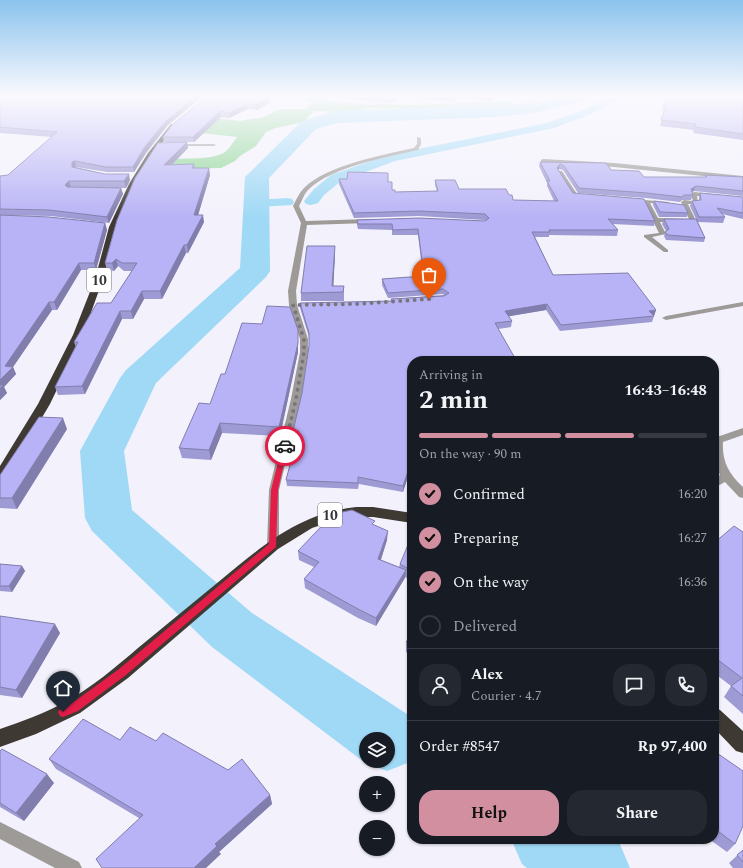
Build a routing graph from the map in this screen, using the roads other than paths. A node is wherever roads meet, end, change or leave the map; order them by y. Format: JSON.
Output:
{"nodes":[{"id":1,"x":165,"y":137,"type":"edge"},
{"id":2,"x":419,"y":138,"type":"dead end"},
{"id":3,"x":214,"y":145,"type":"dead end"},
{"id":4,"x":171,"y":146,"type":"edge"},
{"id":5,"x":543,"y":161,"type":"edge"},
{"id":6,"x":560,"y":172,"type":"edge"},
{"id":7,"x":743,"y":178,"type":"edge"},
{"id":8,"x":722,"y":197,"type":"edge"},
{"id":9,"x":589,"y":198,"type":"edge"},
{"id":10,"x":639,"y":200,"type":"edge"},
{"id":11,"x":646,"y":201,"type":"junction"},
{"id":12,"x":685,"y":206,"type":"junction"},
{"id":13,"x":655,"y":220,"type":"junction"},
{"id":14,"x":375,"y":221,"type":"edge"},
{"id":15,"x":304,"y":223,"type":"junction"},
{"id":16,"x":666,"y":251,"type":"dead end"},
{"id":17,"x":743,"y":304,"type":"edge"},
{"id":18,"x":666,"y":318,"type":"dead end"},
{"id":19,"x":740,"y":434,"type":"edge"},
{"id":20,"x":719,"y":440,"type":"edge"},
{"id":21,"x":719,"y":461,"type":"edge"},
{"id":22,"x":0,"y":477,"type":"edge"},
{"id":23,"x":725,"y":477,"type":"junction"},
{"id":24,"x":719,"y":481,"type":"edge"},
{"id":25,"x":743,"y":494,"type":"edge"},
{"id":26,"x":407,"y":517,"type":"edge"},
{"id":27,"x":273,"y":545,"type":"junction"},
{"id":28,"x":719,"y":721,"type":"edge"},
{"id":29,"x":0,"y":738,"type":"edge"},
{"id":30,"x":743,"y":744,"type":"edge"},
{"id":31,"x":0,"y":830,"type":"edge"},
{"id":32,"x":72,"y":868,"type":"edge"}],
"edges":[{"from":1,"to":22,"type":"highway","number":"10"},
{"from":2,"to":15,"type":"street"},
{"from":3,"to":4,"type":"street"},
{"from":5,"to":7,"type":"street"},
{"from":6,"to":9,"type":"street"},
{"from":8,"to":12,"type":"street"},
{"from":10,"to":11,"type":"street"},
{"from":11,"to":12,"type":"street"},
{"from":11,"to":13,"type":"street"},
{"from":12,"to":13,"type":"street"},
{"from":13,"to":16,"type":"street"},
{"from":14,"to":15,"type":"street"},
{"from":15,"to":27,"type":"street"},
{"from":17,"to":18,"type":"street"},
{"from":19,"to":20,"type":"street"},
{"from":21,"to":23,"type":"street"},
{"from":23,"to":24,"type":"street"},
{"from":23,"to":25,"type":"street"},
{"from":26,"to":27,"type":"highway","number":"10"},
{"from":27,"to":29,"type":"highway","number":"10"},
{"from":28,"to":30,"type":"highway"},
{"from":31,"to":32,"type":"street"}]}
